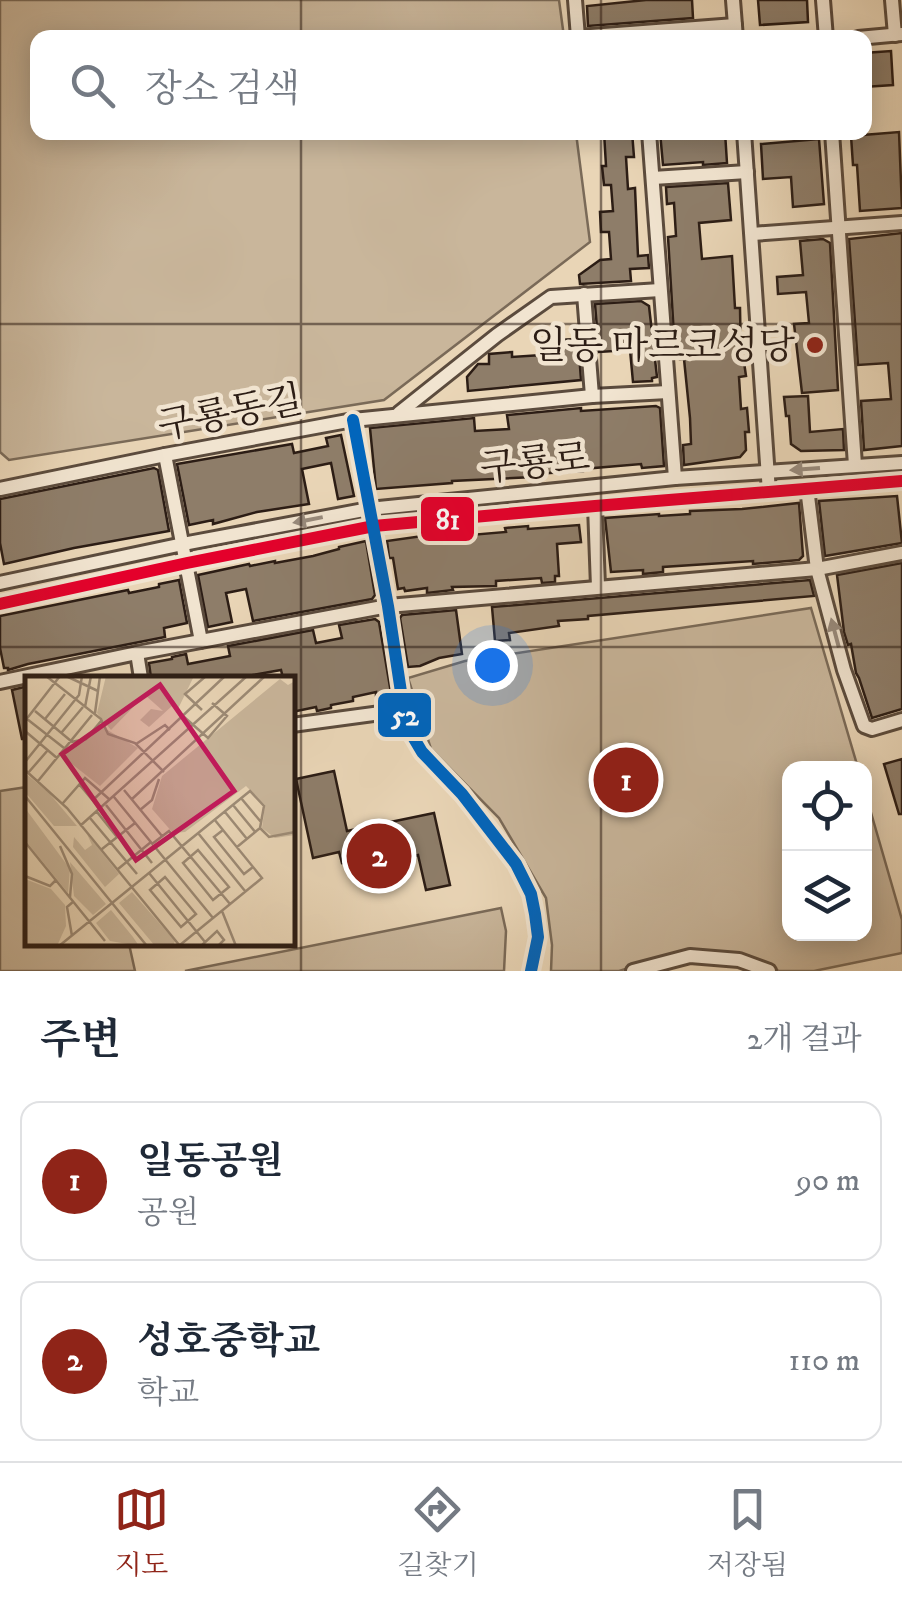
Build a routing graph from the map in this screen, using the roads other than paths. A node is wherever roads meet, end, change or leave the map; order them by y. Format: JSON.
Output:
{"nodes":[{"id":1,"x":575,"y":0,"type":"edge"},
{"id":2,"x":733,"y":0,"type":"edge"},
{"id":3,"x":822,"y":0,"type":"edge"},
{"id":4,"x":892,"y":0,"type":"edge"},
{"id":5,"x":577,"y":30,"type":"edge"},
{"id":6,"x":735,"y":30,"type":"edge"},
{"id":7,"x":825,"y":30,"type":"edge"},
{"id":8,"x":898,"y":35,"type":"edge"},
{"id":9,"x":872,"y":37,"type":"edge"},
{"id":10,"x":650,"y":140,"type":"edge"},
{"id":11,"x":745,"y":140,"type":"edge"},
{"id":12,"x":833,"y":140,"type":"edge"},
{"id":13,"x":747,"y":172,"type":"junction"},
{"id":14,"x":653,"y":178,"type":"junction"},
{"id":15,"x":902,"y":223,"type":"edge"},
{"id":16,"x":838,"y":227,"type":"junction"},
{"id":17,"x":752,"y":234,"type":"junction"},
{"id":18,"x":660,"y":290,"type":"junction"},
{"id":19,"x":584,"y":294,"type":"junction"},
{"id":20,"x":668,"y":392,"type":"junction"},
{"id":21,"x":592,"y":396,"type":"junction"},
{"id":22,"x":397,"y":414,"type":"junction"},
{"id":23,"x":353,"y":420,"type":"junction"},
{"id":24,"x":165,"y":455,"type":"junction"},
{"id":25,"x":902,"y":463,"type":"edge"},
{"id":26,"x":856,"y":465,"type":"junction"},
{"id":27,"x":769,"y":471,"type":"junction"},
{"id":28,"x":676,"y":478,"type":"junction"},
{"id":29,"x":902,"y":482,"type":"edge"},
{"id":30,"x":807,"y":488,"type":"junction"},
{"id":31,"x":0,"y":489,"type":"edge"},
{"id":32,"x":770,"y":492,"type":"junction"},
{"id":33,"x":595,"y":506,"type":"junction"},
{"id":34,"x":369,"y":509,"type":"junction"},
{"id":35,"x":374,"y":526,"type":"junction"},
{"id":36,"x":183,"y":544,"type":"junction"},
{"id":37,"x":902,"y":553,"type":"edge"},
{"id":38,"x":187,"y":563,"type":"junction"},
{"id":39,"x":817,"y":569,"type":"junction"},
{"id":40,"x":0,"y":583,"type":"edge"},
{"id":41,"x":598,"y":588,"type":"junction"},
{"id":42,"x":0,"y":604,"type":"edge"},
{"id":43,"x":388,"y":606,"type":"junction"},
{"id":44,"x":201,"y":641,"type":"junction"},
{"id":45,"x":137,"y":653,"type":"junction"},
{"id":46,"x":28,"y":676,"type":"edge"},
{"id":47,"x":141,"y":676,"type":"edge"},
{"id":48,"x":25,"y":677,"type":"edge"},
{"id":49,"x":0,"y":682,"type":"edge"},
{"id":50,"x":403,"y":710,"type":"junction"},
{"id":51,"x":902,"y":720,"type":"edge"},
{"id":52,"x":295,"y":725,"type":"edge"},
{"id":53,"x":531,"y":971,"type":"edge"},
{"id":54,"x":634,"y":971,"type":"edge"},
{"id":55,"x":770,"y":971,"type":"edge"}],
"edges":[{"from":1,"to":5,"type":"street"},
{"from":2,"to":6,"type":"street"},
{"from":3,"to":7,"type":"street"},
{"from":4,"to":8,"type":"street"},
{"from":8,"to":9,"type":"street"},
{"from":10,"to":14,"type":"street"},
{"from":11,"to":13,"type":"street"},
{"from":12,"to":16,"type":"street"},
{"from":13,"to":14,"type":"street"},
{"from":13,"to":17,"type":"street"},
{"from":14,"to":18,"type":"street"},
{"from":15,"to":16,"type":"street"},
{"from":16,"to":17,"type":"street"},
{"from":16,"to":26,"type":"street"},
{"from":17,"to":27,"type":"street"},
{"from":18,"to":19,"type":"street"},
{"from":18,"to":20,"type":"street"},
{"from":19,"to":21,"type":"street"},
{"from":19,"to":22,"type":"street"},
{"from":20,"to":21,"type":"street","name":"구룡동길"},
{"from":20,"to":28,"type":"street"},
{"from":21,"to":22,"type":"street","name":"구룡동길"},
{"from":22,"to":23,"type":"street","name":"구룡동길"},
{"from":23,"to":24,"type":"street","name":"구룡동길"},
{"from":23,"to":34,"type":"street"},
{"from":24,"to":31,"type":"street","name":"구룡동길"},
{"from":24,"to":36,"type":"street"},
{"from":25,"to":26,"type":"street","name":"구룡로"},
{"from":26,"to":27,"type":"street","name":"구룡로","one_way":true},
{"from":27,"to":28,"type":"street","name":"구룡로"},
{"from":27,"to":32,"type":"street"},
{"from":28,"to":34,"type":"street","name":"구룡로"},
{"from":29,"to":30,"type":"street","name":"구룡로"},
{"from":30,"to":32,"type":"street","name":"구룡로"},
{"from":30,"to":39,"type":"street"},
{"from":32,"to":33,"type":"street","name":"구룡로"},
{"from":33,"to":35,"type":"street","name":"구룡로"},
{"from":33,"to":41,"type":"street"},
{"from":34,"to":35,"type":"street"},
{"from":34,"to":36,"type":"street","name":"구룡로","one_way":true},
{"from":35,"to":38,"type":"street","name":"구룡로"},
{"from":35,"to":43,"type":"street"},
{"from":36,"to":38,"type":"street"},
{"from":36,"to":40,"type":"street","name":"구룡로"},
{"from":37,"to":39,"type":"street"},
{"from":38,"to":42,"type":"street","name":"구룡로"},
{"from":38,"to":44,"type":"street"},
{"from":39,"to":41,"type":"street"},
{"from":51,"to":39,"type":"street","one_way":true},
{"from":41,"to":43,"type":"street"},
{"from":43,"to":44,"type":"street"},
{"from":43,"to":50,"type":"street"},
{"from":44,"to":45,"type":"street"},
{"from":45,"to":46,"type":"street"},
{"from":45,"to":47,"type":"street"},
{"from":48,"to":49,"type":"street"},
{"from":50,"to":52,"type":"street"},
{"from":50,"to":53,"type":"street"},
{"from":54,"to":55,"type":"street"}]}
